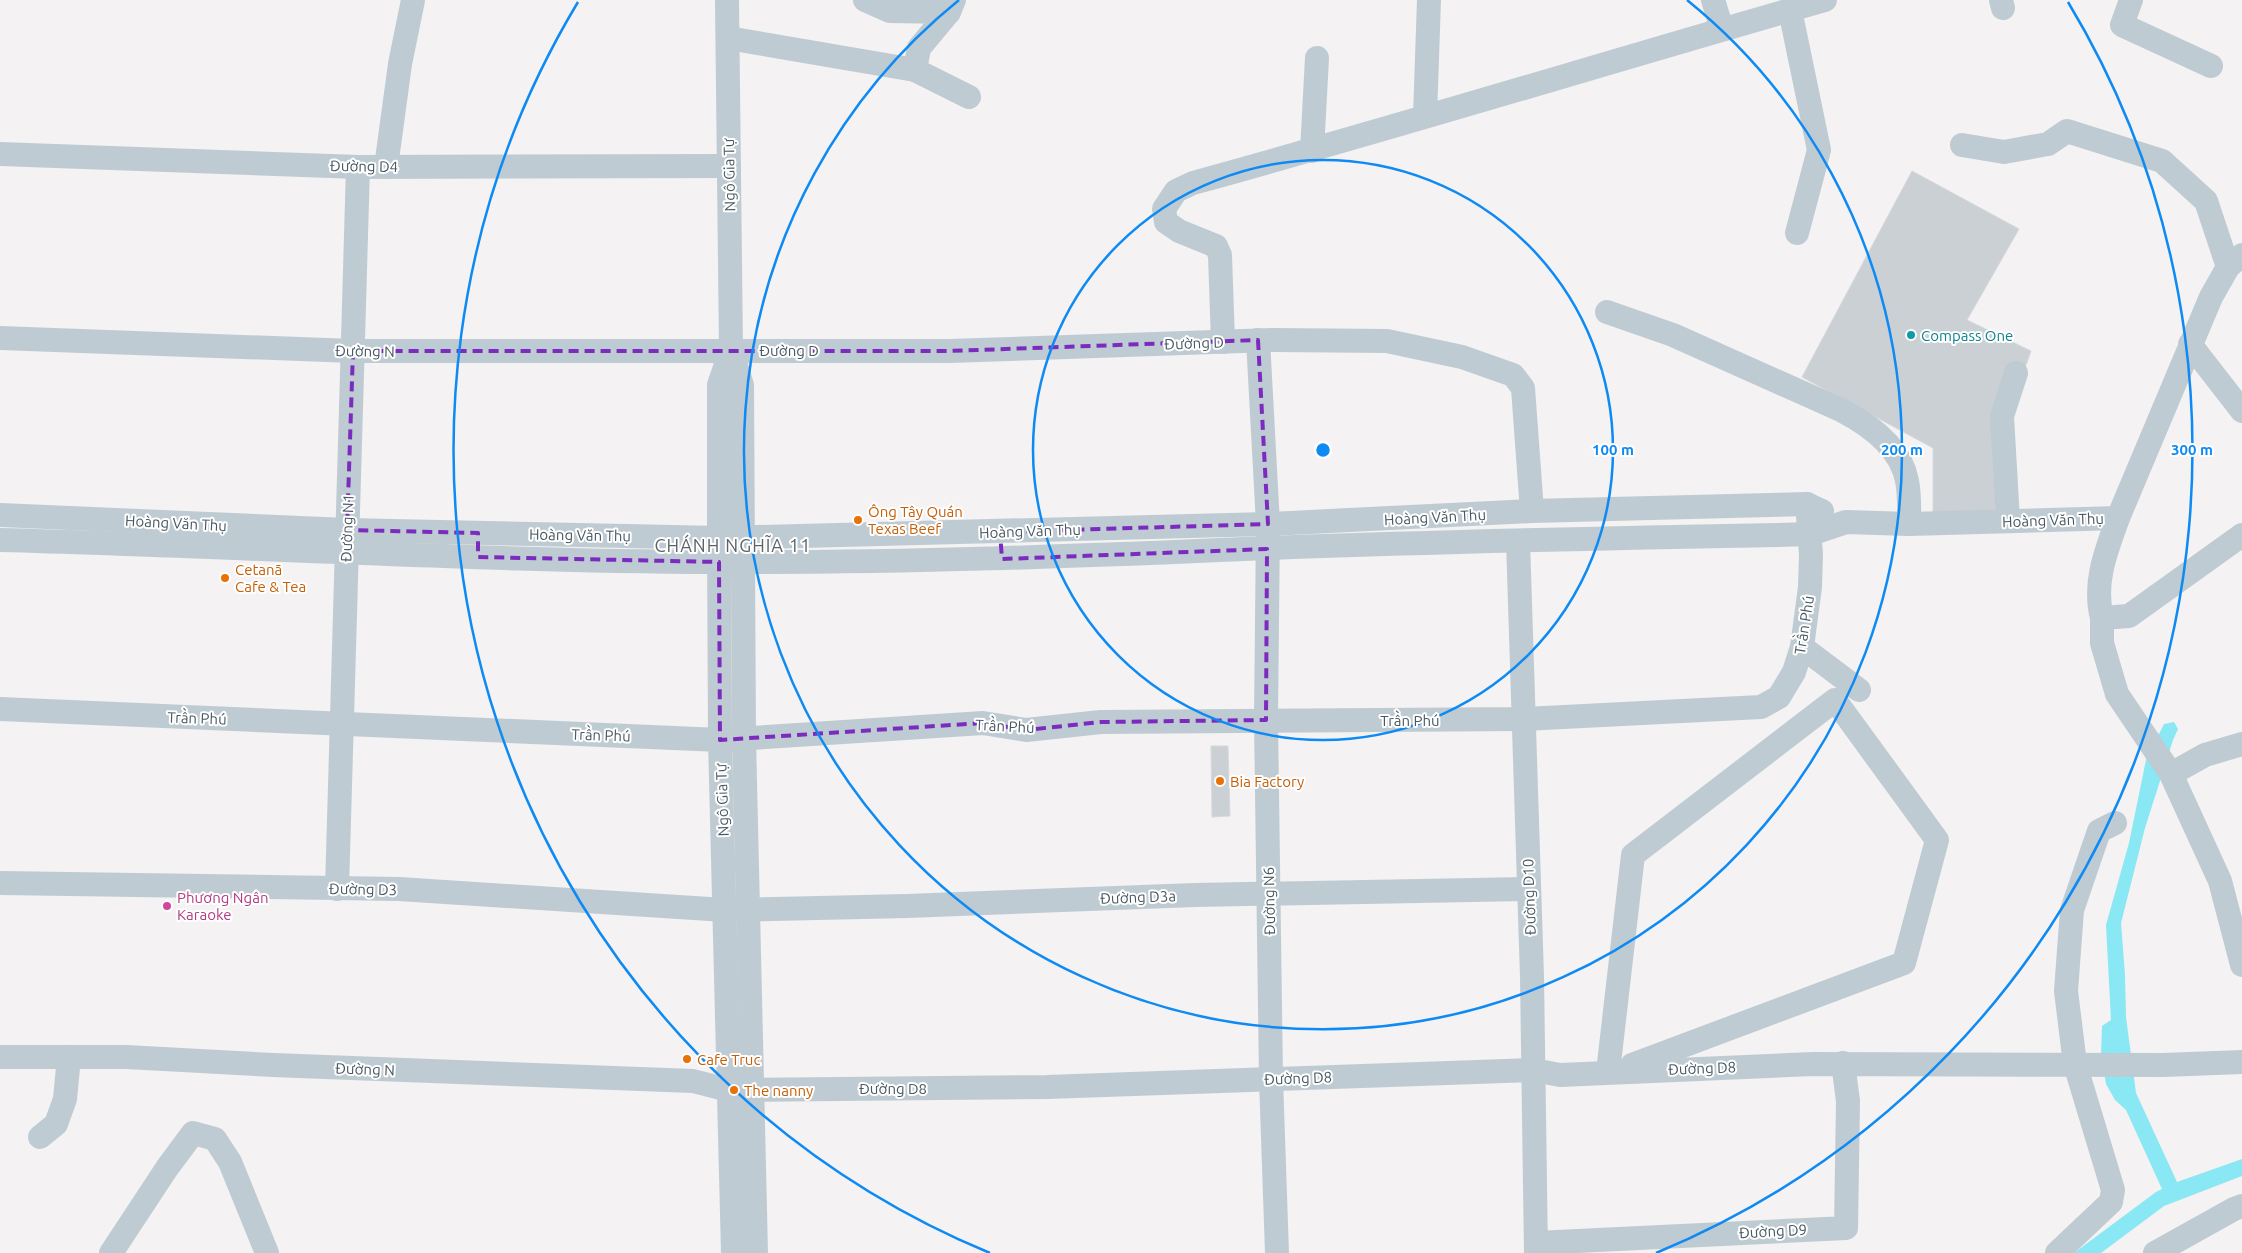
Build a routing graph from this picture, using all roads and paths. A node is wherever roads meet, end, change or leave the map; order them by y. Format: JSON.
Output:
{"nodes":[{"id":1,"x":413,"y":0,"type":"edge"},
{"id":2,"x":728,"y":0,"type":"edge"},
{"id":3,"x":865,"y":0,"type":"edge"},
{"id":4,"x":1429,"y":0,"type":"edge"},
{"id":5,"x":1713,"y":0,"type":"edge"},
{"id":6,"x":1825,"y":0,"type":"edge"},
{"id":7,"x":2130,"y":0,"type":"edge"},
{"id":8,"x":951,"y":6,"type":"edge"},
{"id":9,"x":1790,"y":10,"type":"junction"},
{"id":10,"x":1722,"y":30,"type":"junction"},
{"id":11,"x":728,"y":38,"type":"junction"},
{"id":12,"x":1317,"y":58,"type":"dead end"},
{"id":13,"x":2211,"y":66,"type":"dead end"},
{"id":14,"x":915,"y":70,"type":"junction"},
{"id":15,"x":969,"y":97,"type":"dead end"},
{"id":16,"x":1425,"y":116,"type":"junction"},
{"id":17,"x":1962,"y":146,"type":"dead end"},
{"id":18,"x":1312,"y":151,"type":"junction"},
{"id":19,"x":0,"y":154,"type":"edge"},
{"id":20,"x":729,"y":166,"type":"junction"},
{"id":21,"x":358,"y":167,"type":"junction"},
{"id":22,"x":386,"y":167,"type":"junction"},
{"id":23,"x":1798,"y":232,"type":"dead end"},
{"id":24,"x":2235,"y":261,"type":"edge"},
{"id":25,"x":1607,"y":312,"type":"dead end"},
{"id":26,"x":0,"y":338,"type":"edge"},
{"id":27,"x":1258,"y":340,"type":"junction"},
{"id":28,"x":1223,"y":342,"type":"junction"},
{"id":29,"x":2190,"y":344,"type":"junction"},
{"id":30,"x":731,"y":350,"type":"junction"},
{"id":31,"x":354,"y":351,"type":"junction"},
{"id":32,"x":2016,"y":373,"type":"dead end"},
{"id":33,"x":2242,"y":411,"type":"edge"},
{"id":34,"x":1807,"y":504,"type":"junction"},
{"id":35,"x":1532,"y":511,"type":"junction"},
{"id":36,"x":1582,"y":511,"type":"junction"},
{"id":37,"x":0,"y":515,"type":"edge"},
{"id":38,"x":1423,"y":518,"type":"junction"},
{"id":39,"x":2118,"y":518,"type":"junction"},
{"id":40,"x":99,"y":519,"type":"junction"},
{"id":41,"x":2008,"y":521,"type":"junction"},
{"id":42,"x":1846,"y":522,"type":"junction"},
{"id":43,"x":1268,"y":524,"type":"junction"},
{"id":44,"x":1909,"y":524,"type":"junction"},
{"id":45,"x":1117,"y":528,"type":"junction"},
{"id":46,"x":347,"y":530,"type":"junction"},
{"id":47,"x":1000,"y":532,"type":"junction"},
{"id":48,"x":478,"y":533,"type":"junction"},
{"id":49,"x":1810,"y":534,"type":"junction"},
{"id":50,"x":212,"y":535,"type":"junction"},
{"id":51,"x":579,"y":535,"type":"junction"},
{"id":52,"x":2242,"y":535,"type":"edge"},
{"id":53,"x":882,"y":536,"type":"junction"},
{"id":54,"x":719,"y":538,"type":"junction"},
{"id":55,"x":744,"y":538,"type":"junction"},
{"id":56,"x":1583,"y":538,"type":"junction"},
{"id":57,"x":0,"y":540,"type":"edge"},
{"id":58,"x":1518,"y":541,"type":"junction"},
{"id":59,"x":98,"y":542,"type":"junction"},
{"id":60,"x":1424,"y":544,"type":"junction"},
{"id":61,"x":1267,"y":548,"type":"junction"},
{"id":62,"x":347,"y":554,"type":"junction"},
{"id":63,"x":1120,"y":555,"type":"junction"},
{"id":64,"x":478,"y":557,"type":"junction"},
{"id":65,"x":1002,"y":559,"type":"junction"},
{"id":66,"x":579,"y":560,"type":"junction"},
{"id":67,"x":882,"y":560,"type":"junction"},
{"id":68,"x":743,"y":561,"type":"junction"},
{"id":69,"x":719,"y":562,"type":"junction"},
{"id":70,"x":2102,"y":618,"type":"junction"},
{"id":71,"x":1802,"y":648,"type":"junction"},
{"id":72,"x":1859,"y":690,"type":"dead end"},
{"id":73,"x":0,"y":709,"type":"edge"},
{"id":74,"x":1523,"y":719,"type":"junction"},
{"id":75,"x":1266,"y":720,"type":"junction"},
{"id":76,"x":341,"y":724,"type":"junction"},
{"id":77,"x":744,"y":739,"type":"junction"},
{"id":78,"x":720,"y":740,"type":"junction"},
{"id":79,"x":2242,"y":744,"type":"edge"},
{"id":80,"x":2171,"y":774,"type":"junction"},
{"id":81,"x":2115,"y":823,"type":"dead end"},
{"id":82,"x":0,"y":883,"type":"edge"},
{"id":83,"x":337,"y":888,"type":"junction"},
{"id":84,"x":1529,"y":889,"type":"junction"},
{"id":85,"x":1269,"y":894,"type":"junction"},
{"id":86,"x":736,"y":910,"type":"junction"},
{"id":87,"x":2236,"y":912,"type":"edge"},
{"id":88,"x":2242,"y":965,"type":"edge"},
{"id":89,"x":69,"y":1057,"type":"junction"},
{"id":90,"x":1,"y":1059,"type":"edge"},
{"id":91,"x":2242,"y":1062,"type":"edge"},
{"id":92,"x":1843,"y":1063,"type":"junction"},
{"id":93,"x":2085,"y":1064,"type":"junction"},
{"id":94,"x":1533,"y":1070,"type":"junction"},
{"id":95,"x":1610,"y":1072,"type":"junction"},
{"id":96,"x":1271,"y":1079,"type":"junction"},
{"id":97,"x":740,"y":1090,"type":"junction"},
{"id":98,"x":40,"y":1137,"type":"dead end"},
{"id":99,"x":2242,"y":1206,"type":"edge"},
{"id":100,"x":1534,"y":1250,"type":"edge"},
{"id":101,"x":112,"y":1253,"type":"edge"},
{"id":102,"x":267,"y":1253,"type":"edge"},
{"id":103,"x":733,"y":1253,"type":"edge"},
{"id":104,"x":756,"y":1253,"type":"edge"},
{"id":105,"x":1277,"y":1253,"type":"edge"},
{"id":106,"x":2057,"y":1253,"type":"edge"},
{"id":107,"x":2155,"y":1253,"type":"edge"}],
"edges":[{"from":1,"to":22,"type":"street"},
{"from":2,"to":11,"type":"street","name":"Ngô Gia Tự"},
{"from":3,"to":8,"type":"street"},
{"from":4,"to":16,"type":"street"},
{"from":5,"to":10,"type":"street"},
{"from":6,"to":9,"type":"street"},
{"from":7,"to":13,"type":"street"},
{"from":8,"to":14,"type":"street"},
{"from":9,"to":10,"type":"street"},
{"from":9,"to":23,"type":"street"},
{"from":10,"to":16,"type":"street"},
{"from":11,"to":14,"type":"street"},
{"from":11,"to":20,"type":"street","name":"Ngô Gia Tự"},
{"from":12,"to":18,"type":"street"},
{"from":14,"to":15,"type":"street"},
{"from":16,"to":18,"type":"street"},
{"from":17,"to":24,"type":"street"},
{"from":18,"to":28,"type":"street"},
{"from":19,"to":21,"type":"street","name":"Đường D4"},
{"from":20,"to":22,"type":"street","name":"Đường D4"},
{"from":20,"to":30,"type":"street","name":"Ngô Gia Tự"},
{"from":21,"to":22,"type":"street","name":"Đường D4"},
{"from":21,"to":31,"type":"street","name":"Đường N1"},
{"from":24,"to":29,"type":"street","name":"Hoàng Văn Thụ"},
{"from":25,"to":44,"type":"street"},
{"from":26,"to":31,"type":"street","name":"Đường N"},
{"from":27,"to":28,"type":"street","name":"Đường D"},
{"from":27,"to":35,"type":"street","name":"Đường D"},
{"from":27,"to":43,"type":"street","name":"Đường N6"},
{"from":28,"to":30,"type":"street","name":"Đường D"},
{"from":29,"to":33,"type":"street"},
{"from":29,"to":39,"type":"street","name":"Hoàng Văn Thụ"},
{"from":30,"to":31,"type":"street","name":"Đường N"},
{"from":30,"to":54,"type":"street","name":"Ngô Gia Tự"},
{"from":30,"to":55,"type":"street","name":"Ngô Gia Tự"},
{"from":31,"to":46,"type":"street","name":"Đường N1"},
{"from":32,"to":41,"type":"street"},
{"from":34,"to":36,"type":"street","name":"Hoàng Văn Thụ"},
{"from":34,"to":42,"type":"street","name":"Hoàng Văn Thụ"},
{"from":34,"to":49,"type":"street","name":"Trần Phú"},
{"from":35,"to":36,"type":"street","name":"Hoàng Văn Thụ"},
{"from":35,"to":38,"type":"street","name":"Hoàng Văn Thụ"},
{"from":36,"to":56,"type":"street"},
{"from":37,"to":40,"type":"street","name":"Hoàng Văn Thụ"},
{"from":38,"to":43,"type":"street","name":"Hoàng Văn Thụ"},
{"from":38,"to":60,"type":"street"},
{"from":39,"to":41,"type":"street","name":"Hoàng Văn Thụ"},
{"from":39,"to":70,"type":"street"},
{"from":40,"to":50,"type":"street","name":"Hoàng Văn Thụ"},
{"from":40,"to":59,"type":"street"},
{"from":41,"to":44,"type":"street","name":"Hoàng Văn Thụ"},
{"from":42,"to":44,"type":"street","name":"Hoàng Văn Thụ"},
{"from":42,"to":49,"type":"street","name":"Hoàng Văn Thụ"},
{"from":43,"to":45,"type":"street","name":"Hoàng Văn Thụ"},
{"from":43,"to":61,"type":"street","name":"Đường N6"},
{"from":45,"to":47,"type":"street","name":"Hoàng Văn Thụ"},
{"from":45,"to":63,"type":"street"},
{"from":46,"to":48,"type":"street","name":"Hoàng Văn Thụ"},
{"from":46,"to":50,"type":"street","name":"Hoàng Văn Thụ"},
{"from":46,"to":62,"type":"street","name":"Đường N1"},
{"from":47,"to":53,"type":"street","name":"Hoàng Văn Thụ"},
{"from":47,"to":65,"type":"street"},
{"from":48,"to":51,"type":"street","name":"Hoàng Văn Thụ"},
{"from":48,"to":64,"type":"street"},
{"from":49,"to":56,"type":"street","name":"Hoàng Văn Thụ"},
{"from":49,"to":71,"type":"street","name":"Trần Phú"},
{"from":50,"to":59,"type":"street","name":"Hoàng Văn Thụ"},
{"from":50,"to":62,"type":"street","name":"Hoàng Văn Thụ"},
{"from":51,"to":54,"type":"street","name":"Hoàng Văn Thụ"},
{"from":51,"to":66,"type":"street"},
{"from":52,"to":70,"type":"street"},
{"from":53,"to":55,"type":"street","name":"Hoàng Văn Thụ"},
{"from":53,"to":67,"type":"street"},
{"from":54,"to":55,"type":"street","name":"Hoàng Văn Thụ"},
{"from":54,"to":69,"type":"street","name":"Ngô Gia Tự"},
{"from":55,"to":68,"type":"street","name":"Ngô Gia Tự"},
{"from":56,"to":58,"type":"street","name":"Hoàng Văn Thụ"},
{"from":57,"to":59,"type":"street","name":"Hoàng Văn Thụ"},
{"from":58,"to":60,"type":"street","name":"Hoàng Văn Thụ"},
{"from":58,"to":74,"type":"street","name":"Đường D10"},
{"from":60,"to":61,"type":"street","name":"Hoàng Văn Thụ"},
{"from":61,"to":63,"type":"street","name":"Hoàng Văn Thụ"},
{"from":61,"to":75,"type":"street","name":"Đường N6"},
{"from":62,"to":64,"type":"street","name":"Hoàng Văn Thụ"},
{"from":62,"to":76,"type":"street","name":"Đường N1"},
{"from":63,"to":65,"type":"street","name":"Hoàng Văn Thụ"},
{"from":64,"to":66,"type":"street","name":"Hoàng Văn Thụ"},
{"from":65,"to":67,"type":"street","name":"Hoàng Văn Thụ"},
{"from":66,"to":69,"type":"street","name":"Hoàng Văn Thụ"},
{"from":67,"to":68,"type":"street","name":"Hoàng Văn Thụ"},
{"from":68,"to":69,"type":"street","name":"Hoàng Văn Thụ"},
{"from":68,"to":77,"type":"street","name":"Ngô Gia Tự"},
{"from":69,"to":78,"type":"street","name":"Ngô Gia Tự"},
{"from":70,"to":80,"type":"street"},
{"from":71,"to":72,"type":"street"},
{"from":71,"to":74,"type":"street","name":"Trần Phú"},
{"from":73,"to":76,"type":"street","name":"Trần Phú"},
{"from":74,"to":75,"type":"street","name":"Trần Phú"},
{"from":74,"to":84,"type":"street","name":"Đường D10"},
{"from":75,"to":77,"type":"street","name":"Trần Phú"},
{"from":75,"to":85,"type":"street","name":"Đường N6"},
{"from":76,"to":78,"type":"street","name":"Trần Phú"},
{"from":76,"to":83,"type":"street","name":"Đường N1"},
{"from":77,"to":78,"type":"street","name":"Trần Phú"},
{"from":77,"to":86,"type":"street","name":"Ngô Gia Tự"},
{"from":78,"to":86,"type":"street","name":"Ngô Gia Tự"},
{"from":79,"to":80,"type":"street"},
{"from":80,"to":87,"type":"street"},
{"from":81,"to":93,"type":"street"},
{"from":82,"to":83,"type":"street","name":"Đường D3"},
{"from":83,"to":86,"type":"street","name":"Đường D3"},
{"from":84,"to":85,"type":"street","name":"Đường D3a"},
{"from":84,"to":94,"type":"street","name":"Đường D10"},
{"from":85,"to":86,"type":"street","name":"Đường D3a"},
{"from":85,"to":96,"type":"street","name":"Đường N6"},
{"from":86,"to":97,"type":"street","name":"Ngô Gia Tự"},
{"from":87,"to":88,"type":"street"},
{"from":89,"to":90,"type":"street","name":"Đường N"},
{"from":89,"to":97,"type":"street","name":"Đường N"},
{"from":89,"to":98,"type":"street"},
{"from":91,"to":93,"type":"street","name":"Đường D8"},
{"from":92,"to":93,"type":"street","name":"Đường D8"},
{"from":92,"to":95,"type":"street","name":"Đường D8"},
{"from":92,"to":100,"type":"street","name":"Đường D9"},
{"from":93,"to":106,"type":"street"},
{"from":94,"to":95,"type":"street","name":"Đường D8"},
{"from":94,"to":96,"type":"street","name":"Đường D8"},
{"from":94,"to":100,"type":"street","name":"Đường D10"},
{"from":95,"to":95,"type":"street"},
{"from":96,"to":97,"type":"street","name":"Đường D8"},
{"from":96,"to":105,"type":"street","name":"Đường N6"},
{"from":97,"to":103,"type":"street","name":"Ngô Gia Tự"},
{"from":97,"to":104,"type":"street","name":"Ngô Gia Tự"},
{"from":99,"to":107,"type":"street"},
{"from":101,"to":102,"type":"street"}]}
